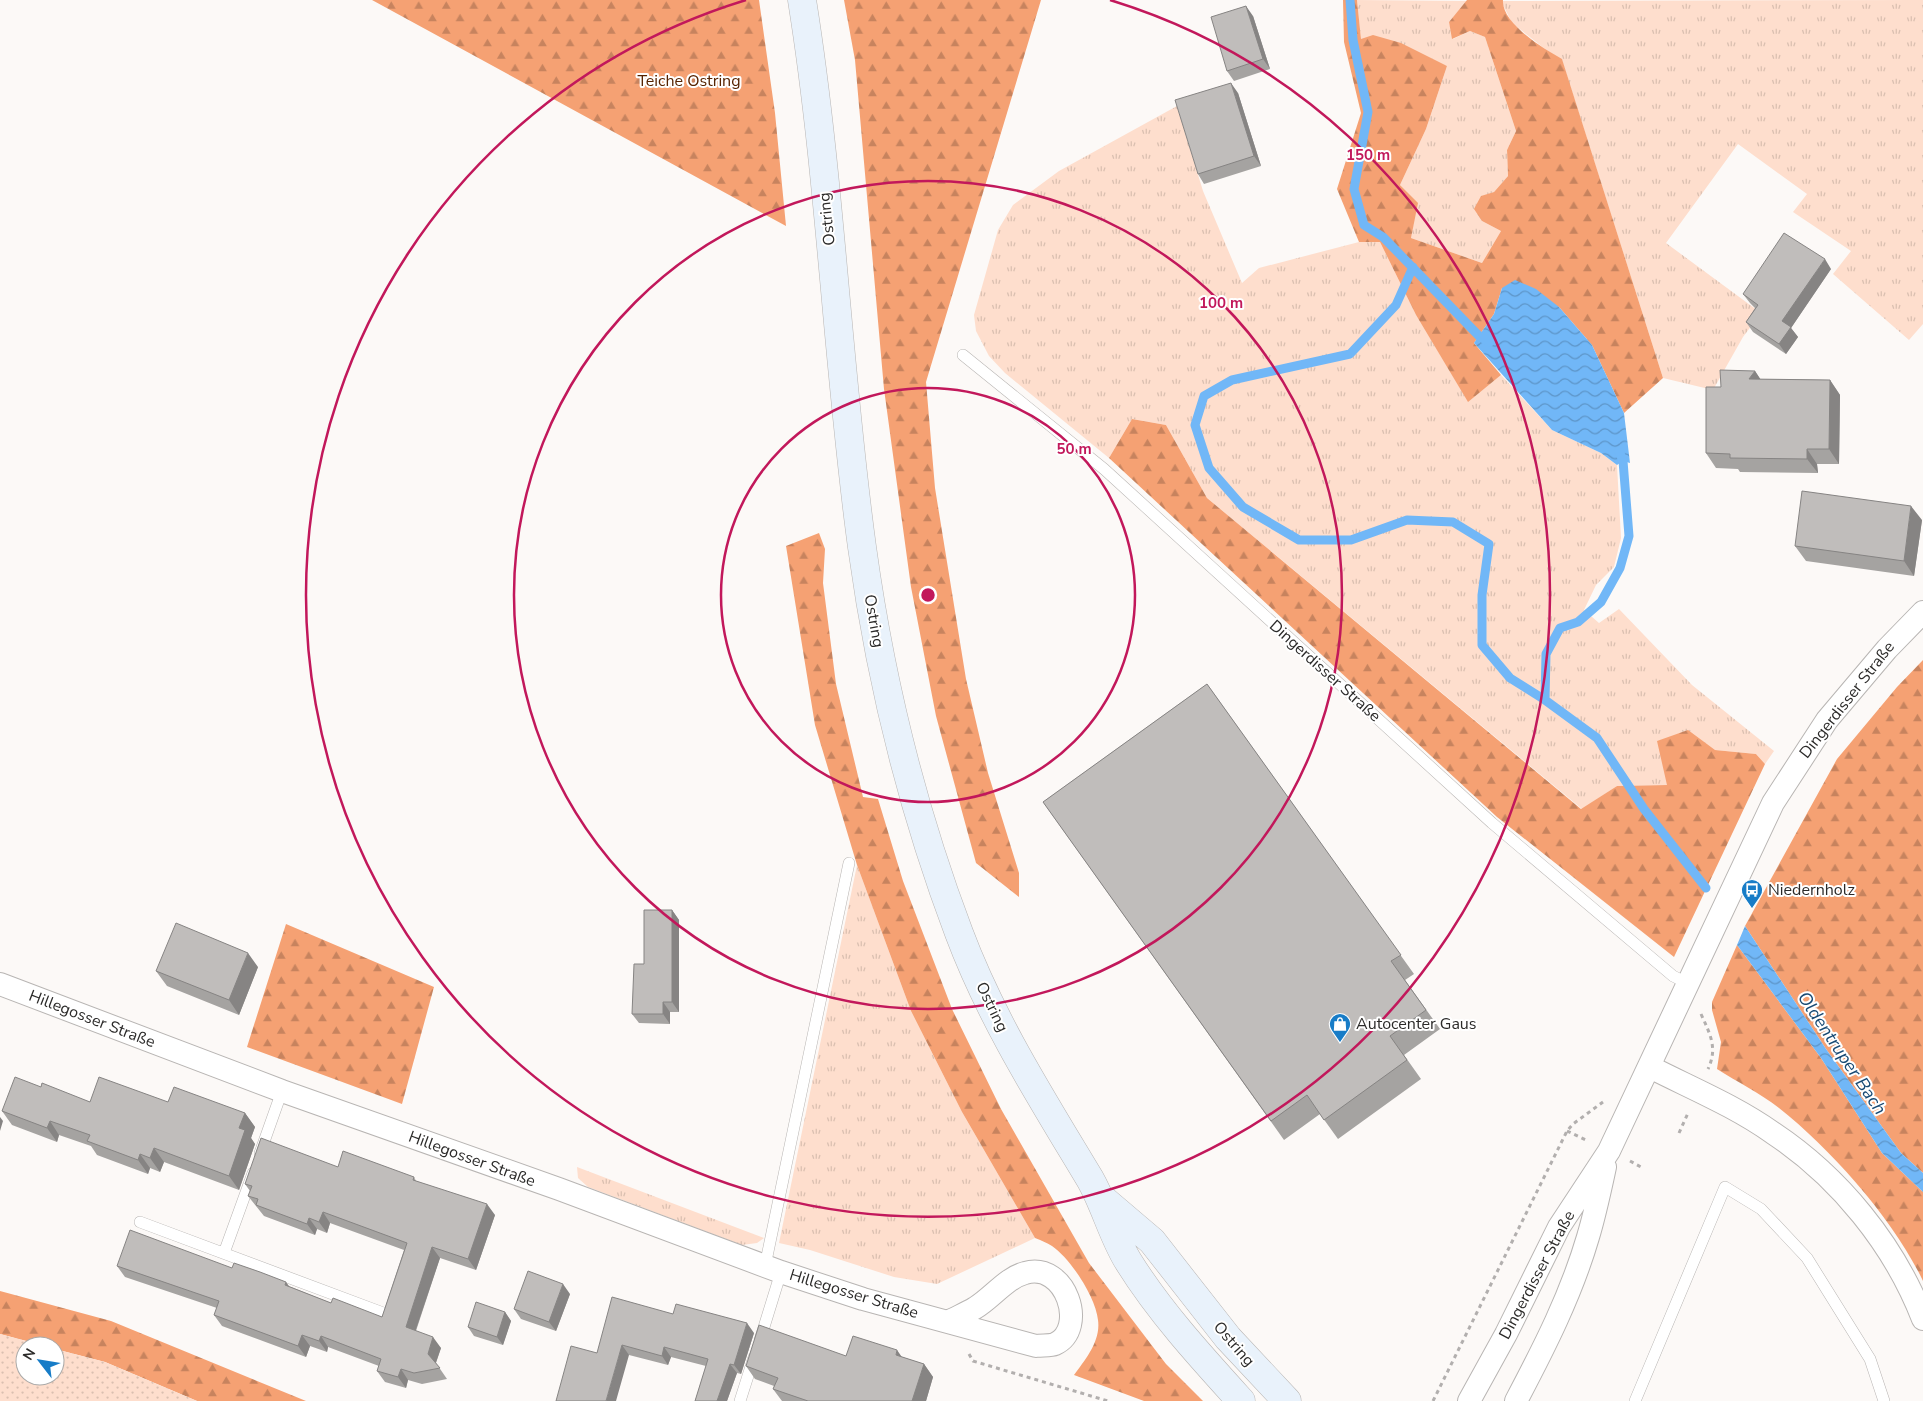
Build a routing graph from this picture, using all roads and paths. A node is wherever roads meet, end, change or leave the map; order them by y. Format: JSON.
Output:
{"nodes":[{"id":1,"x":802,"y":0,"type":"edge"},
{"id":2,"x":962,"y":355,"type":"dead end"},
{"id":3,"x":1923,"y":612,"type":"edge"},
{"id":4,"x":849,"y":863,"type":"dead end"},
{"id":5,"x":0,"y":984,"type":"edge"},
{"id":6,"x":1689,"y":984,"type":"junction"},
{"id":7,"x":1650,"y":1067,"type":"junction"},
{"id":8,"x":282,"y":1091,"type":"junction"},
{"id":9,"x":1698,"y":1091,"type":"junction"},
{"id":10,"x":1604,"y":1101,"type":"dead end"},
{"id":11,"x":1679,"y":1133,"type":"dead end"},
{"id":12,"x":1609,"y":1151,"type":"junction"},
{"id":13,"x":1102,"y":1198,"type":"junction"},
{"id":14,"x":140,"y":1222,"type":"dead end"},
{"id":15,"x":224,"y":1253,"type":"junction"},
{"id":16,"x":773,"y":1269,"type":"junction"},
{"id":17,"x":386,"y":1314,"type":"edge"},
{"id":18,"x":1923,"y":1319,"type":"edge"},
{"id":19,"x":948,"y":1322,"type":"junction"},
{"id":20,"x":740,"y":1401,"type":"edge"},
{"id":21,"x":1241,"y":1401,"type":"edge"},
{"id":22,"x":1287,"y":1401,"type":"edge"},
{"id":23,"x":1433,"y":1401,"type":"edge"},
{"id":24,"x":1469,"y":1401,"type":"edge"},
{"id":25,"x":1516,"y":1401,"type":"edge"},
{"id":26,"x":1635,"y":1401,"type":"edge"},
{"id":27,"x":1884,"y":1401,"type":"edge"}],
"edges":[{"from":1,"to":13,"type":"main road","name":"Ostring"},
{"from":2,"to":6,"type":"lane","name":"Dingerdisser Straße"},
{"from":3,"to":6,"type":"street","name":"Dingerdisser Straße"},
{"from":4,"to":16,"type":"lane"},
{"from":5,"to":8,"type":"street","name":"Hillegosser Straße"},
{"from":6,"to":7,"type":"street","name":"Dingerdisser Straße"},
{"from":6,"to":9,"type":"path"},
{"from":7,"to":9,"type":"street"},
{"from":7,"to":12,"type":"street","name":"Dingerdisser Straße"},
{"from":8,"to":15,"type":"lane"},
{"from":8,"to":16,"type":"street","name":"Hillegosser Straße"},
{"from":9,"to":11,"type":"path"},
{"from":9,"to":18,"type":"street"},
{"from":10,"to":23,"type":"path"},
{"from":12,"to":24,"type":"street","name":"Dingerdisser Straße"},
{"from":12,"to":25,"type":"street","name":"Dingerdisser Straße"},
{"from":13,"to":21,"type":"main road","name":"Ostring"},
{"from":13,"to":22,"type":"main road","name":"Ostring"},
{"from":14,"to":15,"type":"lane"},
{"from":15,"to":17,"type":"lane"},
{"from":16,"to":19,"type":"street","name":"Hillegosser Straße"},
{"from":16,"to":20,"type":"lane"},
{"from":19,"to":19,"type":"street","name":"Hillegosser Straße"},
{"from":26,"to":27,"type":"lane"}]}
